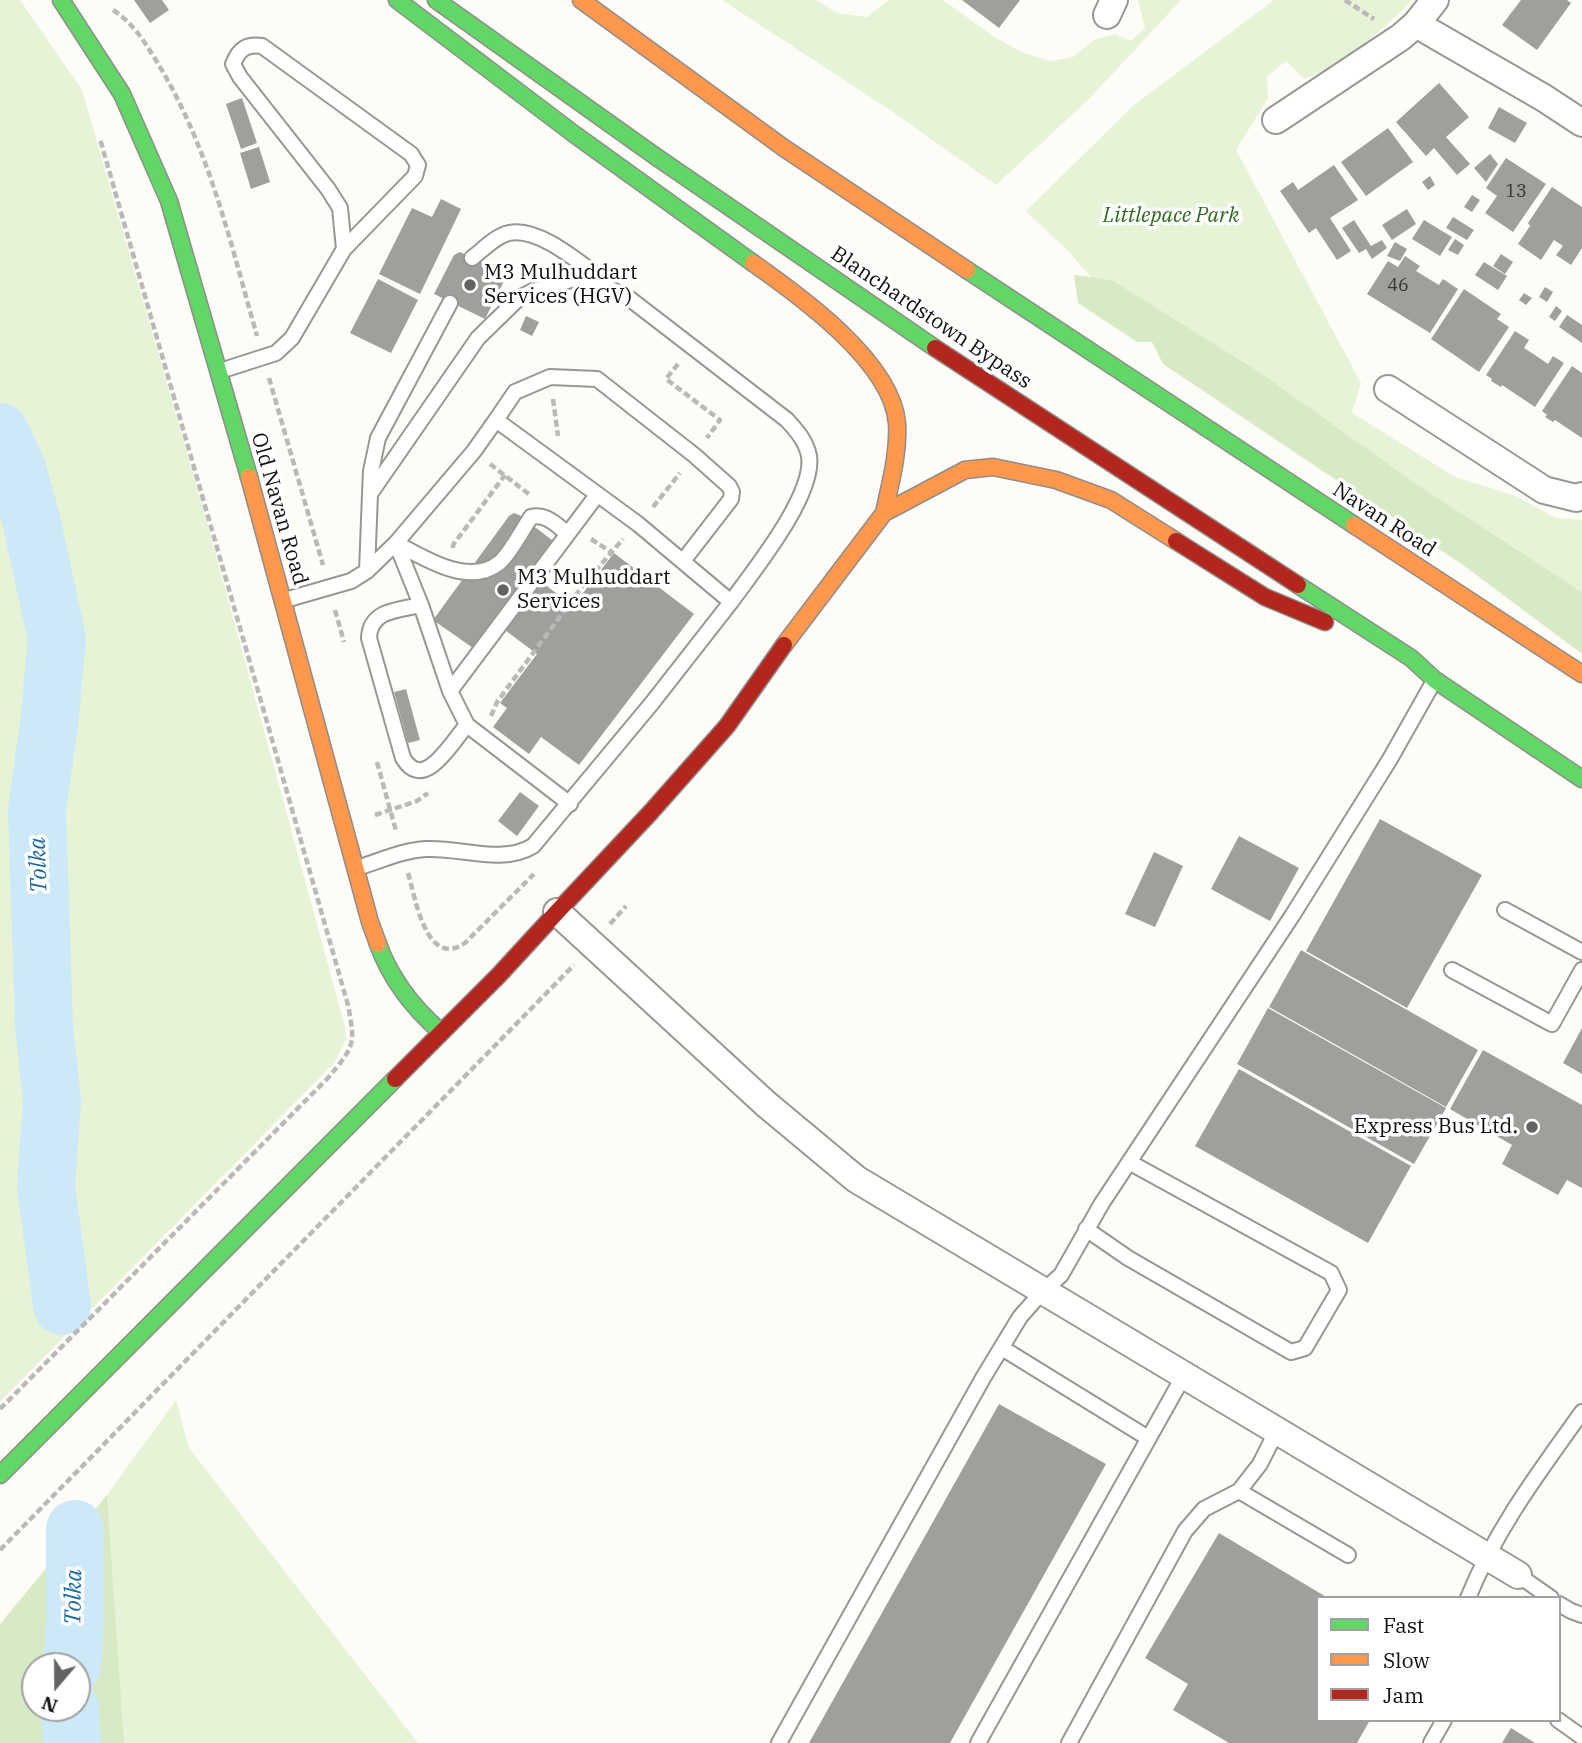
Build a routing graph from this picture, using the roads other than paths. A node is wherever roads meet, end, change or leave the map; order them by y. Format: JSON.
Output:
{"nodes":[{"id":1,"x":61,"y":0,"type":"edge"},
{"id":2,"x":397,"y":0,"type":"edge"},
{"id":3,"x":436,"y":0,"type":"edge"},
{"id":4,"x":581,"y":0,"type":"edge"},
{"id":5,"x":1435,"y":0,"type":"edge"},
{"id":6,"x":1416,"y":24,"type":"junction"},
{"id":7,"x":1276,"y":120,"type":"dead end"},
{"id":8,"x":1582,"y":123,"type":"edge"},
{"id":9,"x":344,"y":249,"type":"junction"},
{"id":10,"x":472,"y":258,"type":"dead end"},
{"id":11,"x":630,"y":299,"type":"junction"},
{"id":12,"x":450,"y":303,"type":"dead end"},
{"id":13,"x":218,"y":371,"type":"junction"},
{"id":14,"x":1388,"y":389,"type":"dead end"},
{"id":15,"x":496,"y":420,"type":"junction"},
{"id":16,"x":370,"y":494,"type":"junction"},
{"id":17,"x":597,"y":495,"type":"junction"},
{"id":18,"x":1582,"y":496,"type":"edge"},
{"id":19,"x":884,"y":513,"type":"junction"},
{"id":20,"x":567,"y":533,"type":"junction"},
{"id":21,"x":396,"y":544,"type":"junction"},
{"id":22,"x":683,"y":561,"type":"junction"},
{"id":23,"x":367,"y":571,"type":"junction"},
{"id":24,"x":283,"y":601,"type":"junction"},
{"id":25,"x":731,"y":602,"type":"junction"},
{"id":26,"x":421,"y":605,"type":"junction"},
{"id":27,"x":1412,"y":658,"type":"junction"},
{"id":28,"x":1582,"y":674,"type":"edge"},
{"id":29,"x":1435,"y":680,"type":"junction"},
{"id":30,"x":450,"y":691,"type":"junction"},
{"id":31,"x":467,"y":725,"type":"junction"},
{"id":32,"x":1582,"y":779,"type":"edge"},
{"id":33,"x":570,"y":804,"type":"junction"},
{"id":34,"x":356,"y":868,"type":"junction"},
{"id":35,"x":1505,"y":910,"type":"dead end"},
{"id":36,"x":557,"y":912,"type":"junction"},
{"id":37,"x":1582,"y":952,"type":"edge"},
{"id":38,"x":1452,"y":970,"type":"dead end"},
{"id":39,"x":1582,"y":970,"type":"edge"},
{"id":40,"x":441,"y":1032,"type":"junction"},
{"id":41,"x":1129,"y":1162,"type":"junction"},
{"id":42,"x":1086,"y":1230,"type":"junction"},
{"id":43,"x":1042,"y":1292,"type":"junction"},
{"id":44,"x":1002,"y":1348,"type":"junction"},
{"id":45,"x":1183,"y":1377,"type":"junction"},
{"id":46,"x":1582,"y":1412,"type":"edge"},
{"id":47,"x":1276,"y":1432,"type":"junction"},
{"id":48,"x":1148,"y":1438,"type":"junction"},
{"id":49,"x":0,"y":1475,"type":"edge"},
{"id":50,"x":1240,"y":1492,"type":"junction"},
{"id":51,"x":1348,"y":1555,"type":"dead end"},
{"id":52,"x":1486,"y":1556,"type":"junction"},
{"id":53,"x":1518,"y":1575,"type":"joint"},
{"id":54,"x":1469,"y":1596,"type":"edge"},
{"id":55,"x":1548,"y":1596,"type":"edge"},
{"id":56,"x":1561,"y":1605,"type":"edge"},
{"id":57,"x":1582,"y":1615,"type":"edge"},
{"id":58,"x":1443,"y":1722,"type":"edge"},
{"id":59,"x":1561,"y":1722,"type":"edge"},
{"id":60,"x":1582,"y":1737,"type":"edge"},
{"id":61,"x":779,"y":1743,"type":"edge"},
{"id":62,"x":978,"y":1743,"type":"edge"},
{"id":63,"x":1069,"y":1743,"type":"edge"},
{"id":64,"x":1431,"y":1743,"type":"edge"}],
"edges":[{"from":1,"to":13,"type":"main road","name":"Old Navan Road"},
{"from":2,"to":19,"type":"main road"},
{"from":3,"to":27,"type":"main road","name":"Blanchardstown Bypass"},
{"from":4,"to":28,"type":"main road","name":"Navan Road"},
{"from":5,"to":6,"type":"street"},
{"from":6,"to":7,"type":"street"},
{"from":6,"to":8,"type":"street"},
{"from":9,"to":9,"type":"lane"},
{"from":9,"to":13,"type":"lane"},
{"from":10,"to":11,"type":"lane"},
{"from":11,"to":16,"type":"lane"},
{"from":11,"to":25,"type":"lane"},
{"from":12,"to":16,"type":"lane"},
{"from":13,"to":24,"type":"main road","name":"Old Navan Road"},
{"from":14,"to":18,"type":"street"},
{"from":15,"to":17,"type":"lane"},
{"from":15,"to":21,"type":"lane"},
{"from":15,"to":22,"type":"lane"},
{"from":16,"to":23,"type":"lane"},
{"from":17,"to":20,"type":"lane"},
{"from":17,"to":22,"type":"lane"},
{"from":19,"to":27,"type":"main road"},
{"from":19,"to":36,"type":"main road"},
{"from":20,"to":21,"type":"lane"},
{"from":20,"to":30,"type":"lane"},
{"from":21,"to":23,"type":"lane"},
{"from":21,"to":26,"type":"lane"},
{"from":22,"to":25,"type":"lane"},
{"from":23,"to":24,"type":"lane"},
{"from":24,"to":34,"type":"main road","name":"Old Navan Road"},
{"from":25,"to":33,"type":"lane"},
{"from":26,"to":30,"type":"lane"},
{"from":26,"to":31,"type":"lane"},
{"from":27,"to":29,"type":"main road"},
{"from":29,"to":32,"type":"main road"},
{"from":29,"to":41,"type":"lane"},
{"from":30,"to":31,"type":"lane"},
{"from":31,"to":33,"type":"lane"},
{"from":33,"to":34,"type":"lane"},
{"from":34,"to":40,"type":"main road","name":"Old Navan Road"},
{"from":35,"to":37,"type":"lane"},
{"from":36,"to":40,"type":"main road"},
{"from":36,"to":43,"type":"street"},
{"from":38,"to":39,"type":"lane"},
{"from":40,"to":49,"type":"main road"},
{"from":41,"to":42,"type":"lane"},
{"from":41,"to":42,"type":"lane"},
{"from":42,"to":43,"type":"lane"},
{"from":43,"to":44,"type":"lane"},
{"from":43,"to":45,"type":"street"},
{"from":44,"to":48,"type":"lane"},
{"from":44,"to":61,"type":"lane"},
{"from":45,"to":47,"type":"street"},
{"from":45,"to":48,"type":"lane"},
{"from":46,"to":52,"type":"lane"},
{"from":47,"to":50,"type":"lane"},
{"from":47,"to":52,"type":"street"},
{"from":48,"to":62,"type":"lane"},
{"from":50,"to":51,"type":"lane"},
{"from":50,"to":63,"type":"lane"},
{"from":52,"to":53,"type":"street"},
{"from":52,"to":54,"type":"lane"},
{"from":53,"to":55,"type":"lane"},
{"from":56,"to":57,"type":"lane"},
{"from":58,"to":64,"type":"lane"},
{"from":59,"to":60,"type":"lane"}]}
